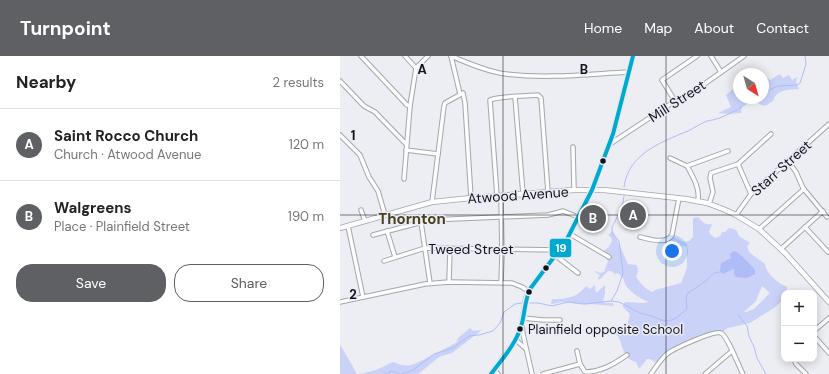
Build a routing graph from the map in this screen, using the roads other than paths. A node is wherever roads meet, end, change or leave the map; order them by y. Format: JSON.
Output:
{"nodes":[{"id":1,"x":361,"y":56,"type":"edge"},
{"id":2,"x":405,"y":56,"type":"edge"},
{"id":3,"x":428,"y":56,"type":"edge"},
{"id":4,"x":451,"y":56,"type":"edge"},
{"id":5,"x":633,"y":56,"type":"edge"},
{"id":6,"x":698,"y":56,"type":"edge"},
{"id":7,"x":711,"y":56,"type":"edge"},
{"id":8,"x":744,"y":56,"type":"edge"},
{"id":9,"x":416,"y":68,"type":"junction"},
{"id":10,"x":629,"y":72,"type":"junction"},
{"id":11,"x":721,"y":72,"type":"junction"},
{"id":12,"x":340,"y":82,"type":"edge"},
{"id":13,"x":461,"y":93,"type":"junction"},
{"id":14,"x":515,"y":97,"type":"junction"},
{"id":15,"x":675,"y":101,"type":"junction"},
{"id":16,"x":410,"y":106,"type":"junction"},
{"id":17,"x":829,"y":124,"type":"edge"},
{"id":18,"x":771,"y":134,"type":"dead end"},
{"id":19,"x":340,"y":135,"type":"edge"},
{"id":20,"x":406,"y":144,"type":"junction"},
{"id":21,"x":609,"y":145,"type":"junction"},
{"id":22,"x":573,"y":146,"type":"dead end"},
{"id":23,"x":406,"y":150,"type":"junction"},
{"id":24,"x":728,"y":151,"type":"dead end"},
{"id":25,"x":438,"y":154,"type":"junction"},
{"id":26,"x":670,"y":158,"type":"dead end"},
{"id":27,"x":788,"y":161,"type":"junction"},
{"id":28,"x":738,"y":164,"type":"junction"},
{"id":29,"x":687,"y":166,"type":"junction"},
{"id":30,"x":404,"y":179,"type":"dead end"},
{"id":31,"x":804,"y":189,"type":"junction"},
{"id":32,"x":574,"y":190,"type":"junction"},
{"id":33,"x":592,"y":190,"type":"junction"},
{"id":34,"x":548,"y":192,"type":"junction"},
{"id":35,"x":522,"y":194,"type":"junction"},
{"id":36,"x":751,"y":194,"type":"junction"},
{"id":37,"x":499,"y":196,"type":"junction"},
{"id":38,"x":471,"y":198,"type":"junction"},
{"id":39,"x":679,"y":198,"type":"junction"},
{"id":40,"x":698,"y":201,"type":"junction"},
{"id":41,"x":432,"y":202,"type":"junction"},
{"id":42,"x":709,"y":204,"type":"junction"},
{"id":43,"x":361,"y":210,"type":"dead end"},
{"id":44,"x":823,"y":211,"type":"junction"},
{"id":45,"x":385,"y":215,"type":"junction"},
{"id":46,"x":736,"y":215,"type":"junction"},
{"id":47,"x":827,"y":216,"type":"dead end"},
{"id":48,"x":578,"y":217,"type":"junction"},
{"id":49,"x":502,"y":218,"type":"junction"},
{"id":50,"x":365,"y":221,"type":"junction"},
{"id":51,"x":421,"y":222,"type":"junction"},
{"id":52,"x":348,"y":226,"type":"junction"},
{"id":53,"x":805,"y":227,"type":"junction"},
{"id":54,"x":340,"y":228,"type":"edge"},
{"id":55,"x":759,"y":229,"type":"junction"},
{"id":56,"x":387,"y":231,"type":"junction"},
{"id":57,"x":570,"y":234,"type":"junction"},
{"id":58,"x":373,"y":235,"type":"dead end"},
{"id":59,"x":640,"y":237,"type":"dead end"},
{"id":60,"x":829,"y":245,"type":"edge"},
{"id":61,"x":425,"y":248,"type":"junction"},
{"id":62,"x":450,"y":248,"type":"junction"},
{"id":63,"x":824,"y":248,"type":"junction"},
{"id":64,"x":502,"y":249,"type":"junction"},
{"id":65,"x":781,"y":249,"type":"junction"},
{"id":66,"x":560,"y":250,"type":"junction"},
{"id":67,"x":828,"y":252,"type":"dead end"},
{"id":68,"x":556,"y":256,"type":"junction"},
{"id":69,"x":395,"y":257,"type":"junction"},
{"id":70,"x":609,"y":257,"type":"dead end"},
{"id":71,"x":384,"y":261,"type":"dead end"},
{"id":72,"x":578,"y":273,"type":"dead end"},
{"id":73,"x":449,"y":282,"type":"junction"},
{"id":74,"x":502,"y":282,"type":"junction"},
{"id":75,"x":430,"y":283,"type":"junction"},
{"id":76,"x":528,"y":292,"type":"junction"},
{"id":77,"x":363,"y":297,"type":"junction"},
{"id":78,"x":340,"y":302,"type":"edge"},
{"id":79,"x":829,"y":302,"type":"edge"},
{"id":80,"x":829,"y":318,"type":"edge"},
{"id":81,"x":523,"y":320,"type":"junction"},
{"id":82,"x":560,"y":320,"type":"dead end"},
{"id":83,"x":817,"y":328,"type":"edge"},
{"id":84,"x":817,"y":339,"type":"edge"},
{"id":85,"x":516,"y":340,"type":"junction"},
{"id":86,"x":527,"y":349,"type":"junction"},
{"id":87,"x":576,"y":350,"type":"dead end"},
{"id":88,"x":732,"y":351,"type":"junction"},
{"id":89,"x":829,"y":353,"type":"edge"},
{"id":90,"x":627,"y":355,"type":"dead end"},
{"id":91,"x":795,"y":362,"type":"edge"},
{"id":92,"x":580,"y":364,"type":"junction"},
{"id":93,"x":492,"y":372,"type":"edge"},
{"id":94,"x":560,"y":372,"type":"edge"},
{"id":95,"x":498,"y":374,"type":"edge"},
{"id":96,"x":532,"y":374,"type":"edge"},
{"id":97,"x":544,"y":374,"type":"edge"},
{"id":98,"x":652,"y":374,"type":"edge"},
{"id":99,"x":705,"y":374,"type":"edge"},
{"id":100,"x":743,"y":374,"type":"edge"},
{"id":101,"x":806,"y":374,"type":"edge"}],
"edges":[{"from":1,"to":16,"type":"street"},
{"from":2,"to":9,"type":"street"},
{"from":3,"to":9,"type":"street"},
{"from":4,"to":10,"type":"street"},
{"from":4,"to":13,"type":"street"},
{"from":5,"to":10,"type":"main road"},
{"from":6,"to":15,"type":"street"},
{"from":7,"to":11,"type":"street"},
{"from":8,"to":11,"type":"street","name":"Mill Street"},
{"from":9,"to":16,"type":"street"},
{"from":10,"to":21,"type":"main road"},
{"from":11,"to":15,"type":"street","name":"Mill Street"},
{"from":12,"to":20,"type":"street"},
{"from":13,"to":25,"type":"street"},
{"from":13,"to":38,"type":"street"},
{"from":14,"to":34,"type":"street"},
{"from":14,"to":35,"type":"street"},
{"from":14,"to":37,"type":"street"},
{"from":15,"to":21,"type":"street","name":"Mill Street"},
{"from":16,"to":20,"type":"street"},
{"from":17,"to":27,"type":"street","name":"Starr Street"},
{"from":18,"to":28,"type":"street"},
{"from":19,"to":45,"type":"street"},
{"from":20,"to":23,"type":"street"},
{"from":21,"to":33,"type":"main road"},
{"from":22,"to":32,"type":"street"},
{"from":23,"to":25,"type":"street"},
{"from":23,"to":30,"type":"street"},
{"from":24,"to":29,"type":"street"},
{"from":25,"to":41,"type":"street"},
{"from":26,"to":29,"type":"street"},
{"from":27,"to":31,"type":"street"},
{"from":27,"to":36,"type":"street","name":"Starr Street"},
{"from":28,"to":36,"type":"street"},
{"from":28,"to":42,"type":"street"},
{"from":29,"to":40,"type":"street"},
{"from":31,"to":44,"type":"street"},
{"from":31,"to":55,"type":"street"},
{"from":32,"to":33,"type":"main road","name":"Atwood Avenue"},
{"from":32,"to":34,"type":"main road","name":"Atwood Avenue"},
{"from":33,"to":39,"type":"main road","name":"Atwood Avenue"},
{"from":33,"to":48,"type":"main road"},
{"from":34,"to":35,"type":"main road","name":"Atwood Avenue"},
{"from":35,"to":37,"type":"main road","name":"Atwood Avenue"},
{"from":36,"to":46,"type":"street","name":"Starr Street"},
{"from":37,"to":38,"type":"main road","name":"Atwood Avenue"},
{"from":37,"to":49,"type":"street"},
{"from":38,"to":41,"type":"main road","name":"Atwood Avenue"},
{"from":39,"to":40,"type":"main road","name":"Atwood Avenue"},
{"from":39,"to":59,"type":"street"},
{"from":40,"to":42,"type":"main road","name":"Atwood Avenue"},
{"from":41,"to":45,"type":"main road","name":"Atwood Avenue"},
{"from":42,"to":46,"type":"main road","name":"Atwood Avenue"},
{"from":43,"to":50,"type":"street"},
{"from":44,"to":47,"type":"street"},
{"from":44,"to":53,"type":"street"},
{"from":45,"to":50,"type":"main road","name":"Atwood Avenue"},
{"from":46,"to":55,"type":"main road","name":"Atwood Avenue"},
{"from":48,"to":49,"type":"street"},
{"from":48,"to":57,"type":"main road"},
{"from":49,"to":51,"type":"street"},
{"from":49,"to":64,"type":"street"},
{"from":50,"to":52,"type":"main road","name":"Atwood Avenue"},
{"from":51,"to":56,"type":"street"},
{"from":51,"to":61,"type":"street"},
{"from":52,"to":54,"type":"main road","name":"Atwood Avenue"},
{"from":52,"to":77,"type":"street"},
{"from":53,"to":63,"type":"street"},
{"from":53,"to":65,"type":"street"},
{"from":55,"to":65,"type":"main road","name":"Atwood Avenue"},
{"from":56,"to":58,"type":"street"},
{"from":56,"to":69,"type":"street"},
{"from":57,"to":66,"type":"main road"},
{"from":57,"to":70,"type":"street"},
{"from":60,"to":63,"type":"street"},
{"from":61,"to":62,"type":"street","name":"Tweed Street"},
{"from":61,"to":69,"type":"street","name":"Tweed Street"},
{"from":61,"to":75,"type":"street"},
{"from":62,"to":64,"type":"street","name":"Tweed Street"},
{"from":62,"to":73,"type":"street"},
{"from":63,"to":67,"type":"street"},
{"from":64,"to":66,"type":"street","name":"Tweed Street"},
{"from":64,"to":74,"type":"street"},
{"from":65,"to":79,"type":"main road","name":"Atwood Avenue"},
{"from":66,"to":68,"type":"main road"},
{"from":68,"to":72,"type":"street"},
{"from":68,"to":76,"type":"main road"},
{"from":69,"to":71,"type":"street","name":"Tweed Street"},
{"from":73,"to":74,"type":"street"},
{"from":73,"to":75,"type":"street"},
{"from":74,"to":76,"type":"street"},
{"from":75,"to":77,"type":"street"},
{"from":76,"to":81,"type":"main road"},
{"from":77,"to":78,"type":"street"},
{"from":80,"to":83,"type":"street"},
{"from":81,"to":82,"type":"street"},
{"from":81,"to":85,"type":"main road"},
{"from":81,"to":86,"type":"street"},
{"from":84,"to":89,"type":"street"},
{"from":85,"to":86,"type":"street"},
{"from":85,"to":93,"type":"main road"},
{"from":86,"to":96,"type":"street"},
{"from":87,"to":92,"type":"street"},
{"from":88,"to":98,"type":"street"},
{"from":88,"to":99,"type":"street"},
{"from":88,"to":100,"type":"street"},
{"from":90,"to":92,"type":"street"},
{"from":91,"to":101,"type":"street"},
{"from":92,"to":94,"type":"street"},
{"from":93,"to":95,"type":"street"},
{"from":94,"to":97,"type":"street"}]}
